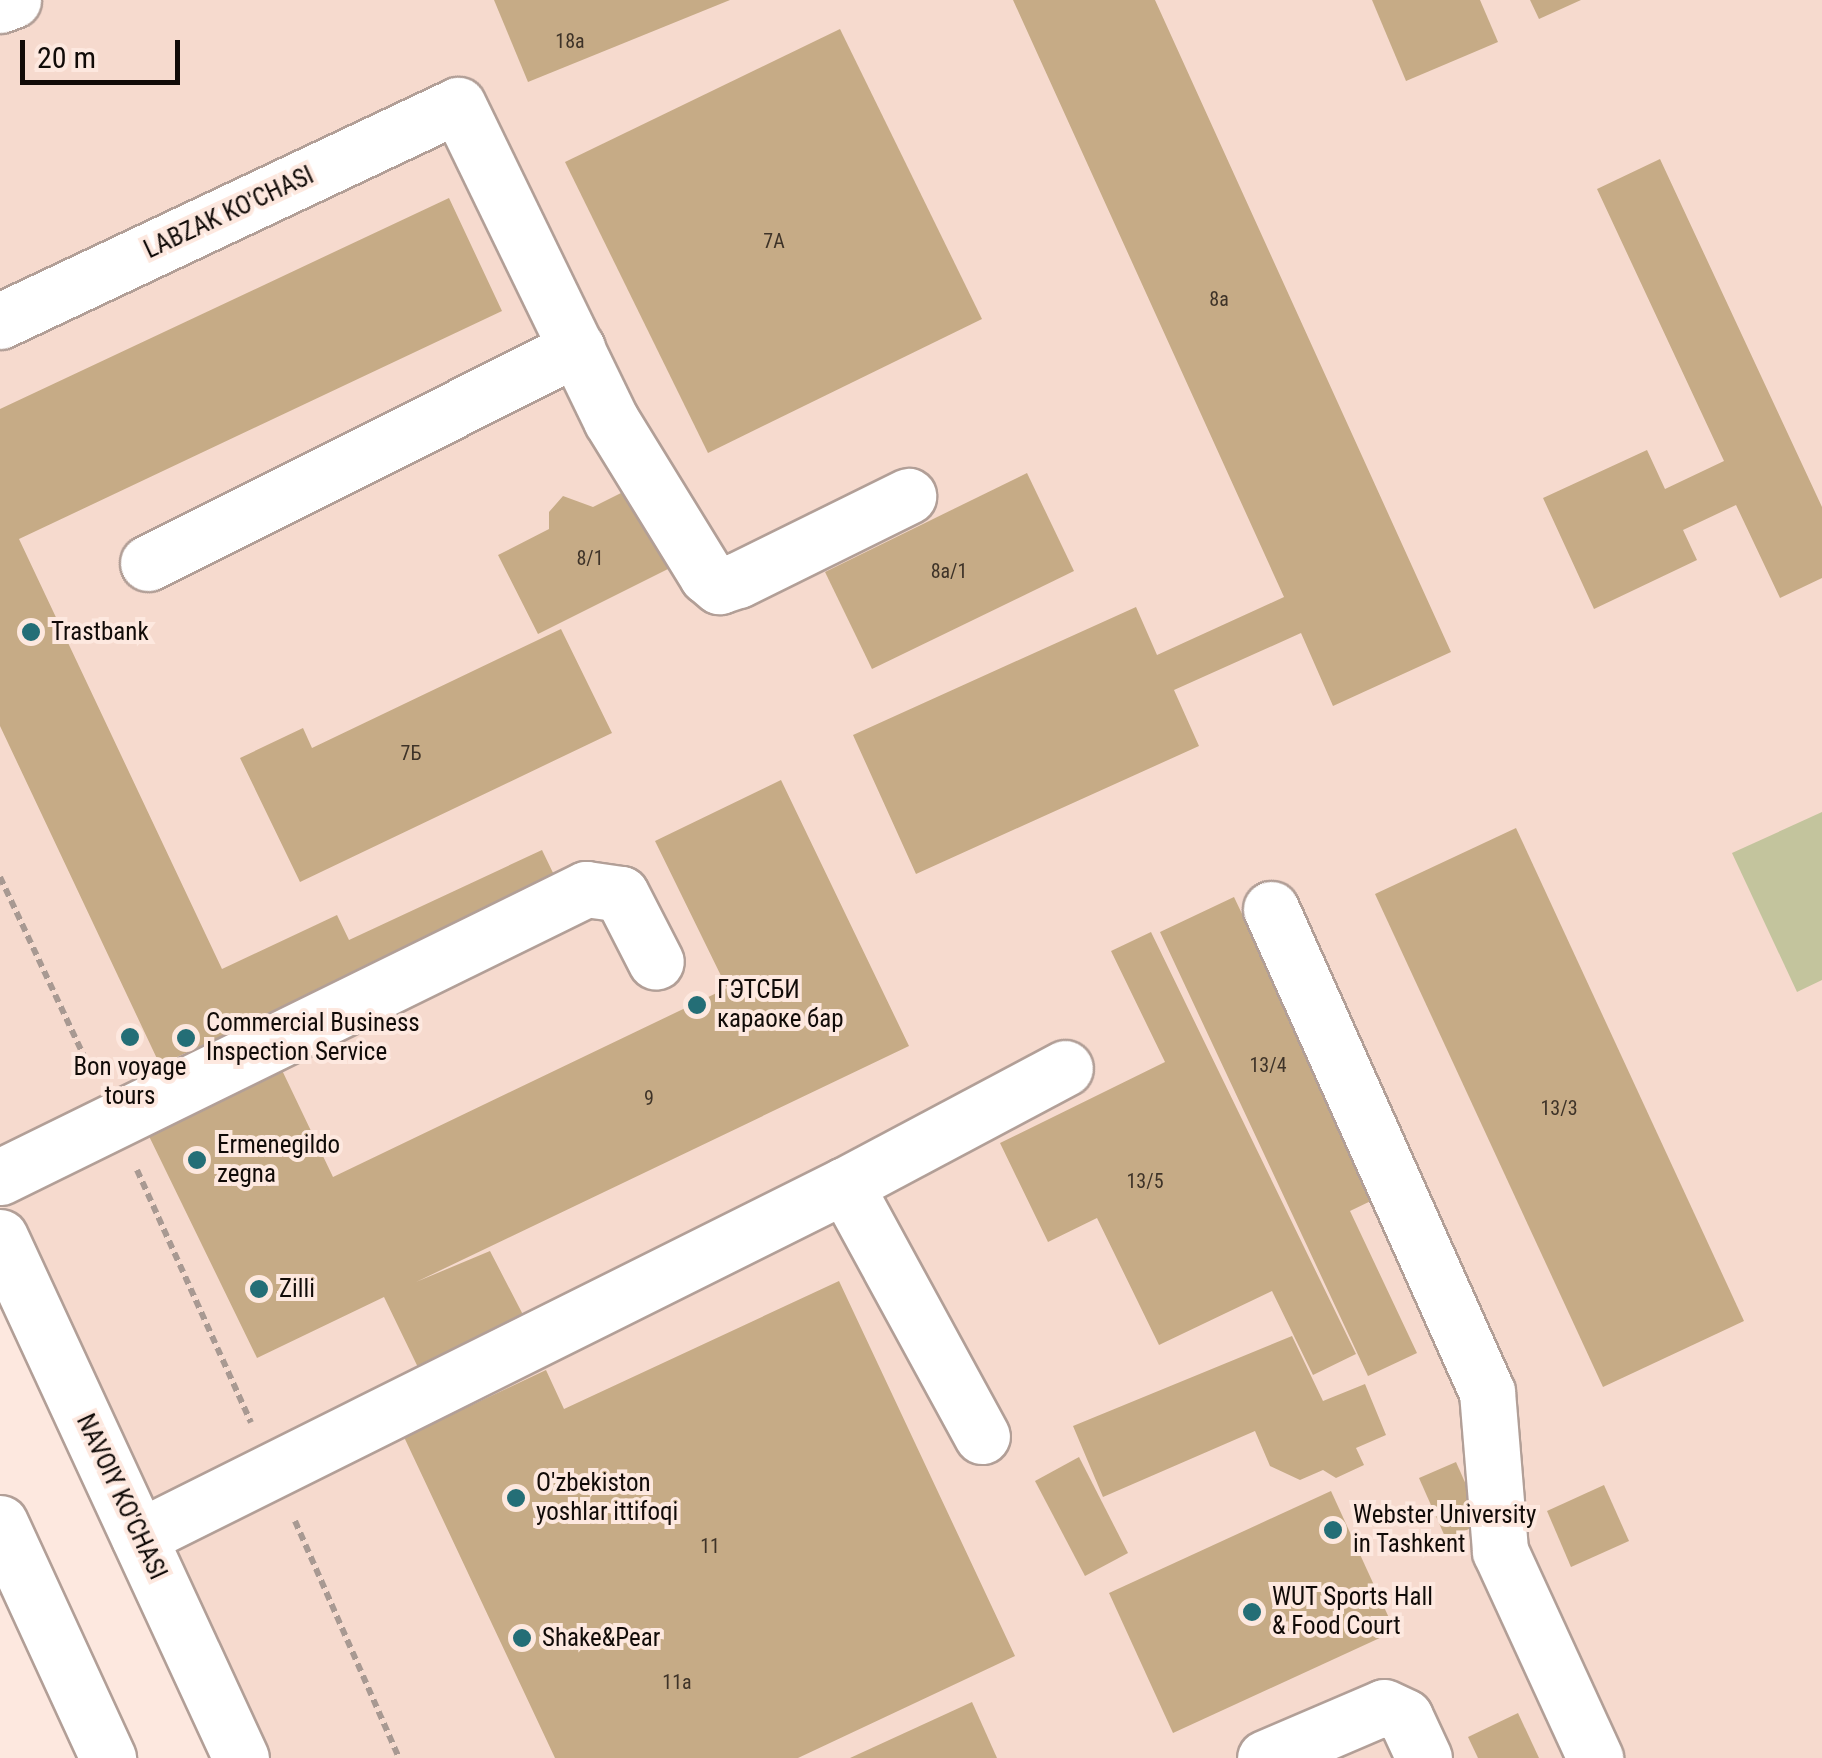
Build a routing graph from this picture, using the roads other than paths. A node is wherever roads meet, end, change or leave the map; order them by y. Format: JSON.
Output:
{"nodes":[{"id":1,"x":13,"y":0,"type":"edge"},
{"id":2,"x":0,"y":5,"type":"edge"},
{"id":3,"x":0,"y":320,"type":"edge"},
{"id":4,"x":577,"y":348,"type":"junction"},
{"id":5,"x":908,"y":496,"type":"dead end"},
{"id":6,"x":148,"y":562,"type":"dead end"},
{"id":7,"x":1271,"y":909,"type":"dead end"},
{"id":8,"x":656,"y":962,"type":"dead end"},
{"id":9,"x":1064,"y":1068,"type":"dead end"},
{"id":10,"x":0,"y":1177,"type":"edge"},
{"id":11,"x":845,"y":1185,"type":"junction"},
{"id":12,"x":0,"y":1236,"type":"edge"},
{"id":13,"x":982,"y":1436,"type":"dead end"},
{"id":14,"x":0,"y":1524,"type":"edge"},
{"id":15,"x":139,"y":1537,"type":"junction"},
{"id":16,"x":108,"y":1758,"type":"edge"},
{"id":17,"x":241,"y":1758,"type":"edge"},
{"id":18,"x":1266,"y":1758,"type":"edge"},
{"id":19,"x":1424,"y":1758,"type":"edge"},
{"id":20,"x":1595,"y":1758,"type":"edge"}],
"edges":[{"from":1,"to":2,"type":"main road"},
{"from":3,"to":4,"type":"main road","name":"LABZAK KO'CHASI"},
{"from":4,"to":5,"type":"main road"},
{"from":4,"to":6,"type":"main road"},
{"from":7,"to":20,"type":"main road"},
{"from":8,"to":10,"type":"main road"},
{"from":9,"to":11,"type":"main road"},
{"from":11,"to":13,"type":"main road"},
{"from":11,"to":15,"type":"main road"},
{"from":12,"to":15,"type":"main road","name":"NAVOIY KO'CHASI"},
{"from":14,"to":16,"type":"main road"},
{"from":15,"to":17,"type":"main road","name":"NAVOIY KO'CHASI"},
{"from":18,"to":19,"type":"main road"}]}
